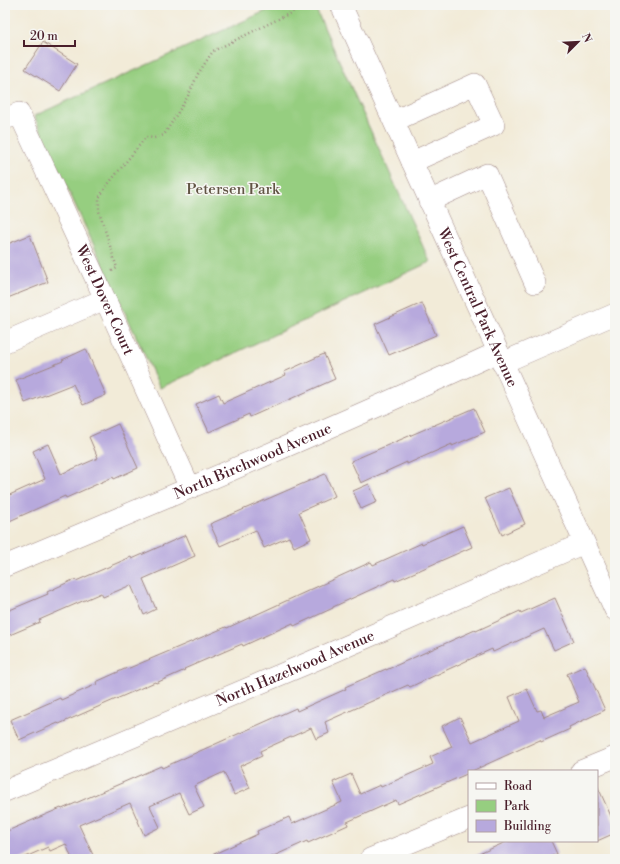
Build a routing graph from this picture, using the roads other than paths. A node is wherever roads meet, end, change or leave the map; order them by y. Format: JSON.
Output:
{"nodes":[{"id":1,"x":341,"y":5,"type":"edge"},
{"id":2,"x":12,"y":116,"type":"edge"},
{"id":3,"x":394,"y":121,"type":"junction"},
{"id":4,"x":412,"y":162,"type":"junction"},
{"id":5,"x":429,"y":201,"type":"junction"},
{"id":6,"x":534,"y":283,"type":"dead end"},
{"id":7,"x":101,"y":290,"type":"junction"},
{"id":8,"x":615,"y":314,"type":"edge"},
{"id":9,"x":5,"y":342,"type":"edge"},
{"id":10,"x":500,"y":357,"type":"junction"},
{"id":11,"x":190,"y":488,"type":"junction"},
{"id":12,"x":584,"y":543,"type":"junction"},
{"id":13,"x":5,"y":566,"type":"edge"},
{"id":14,"x":615,"y":610,"type":"edge"},
{"id":15,"x":615,"y":757,"type":"edge"},
{"id":16,"x":583,"y":770,"type":"edge"},
{"id":17,"x":5,"y":791,"type":"edge"},
{"id":18,"x":468,"y":818,"type":"edge"},
{"id":19,"x":370,"y":859,"type":"edge"}],
"edges":[{"from":1,"to":3,"type":"street","name":"West Central Park Avenue"},
{"from":2,"to":7,"type":"street","name":"West Dover Court"},
{"from":3,"to":4,"type":"street","name":"West Central Park Avenue"},
{"from":3,"to":4,"type":"street"},
{"from":4,"to":5,"type":"street","name":"West Central Park Avenue"},
{"from":5,"to":6,"type":"street"},
{"from":5,"to":10,"type":"street","name":"West Central Park Avenue"},
{"from":7,"to":9,"type":"street"},
{"from":7,"to":11,"type":"street","name":"West Dover Court"},
{"from":8,"to":10,"type":"street","name":"North Birchwood Avenue"},
{"from":10,"to":11,"type":"street","name":"North Birchwood Avenue"},
{"from":10,"to":12,"type":"street","name":"West Central Park Avenue"},
{"from":11,"to":13,"type":"street","name":"North Birchwood Avenue"},
{"from":12,"to":14,"type":"street","name":"West Central Park Avenue"},
{"from":12,"to":17,"type":"street","name":"North Hazelwood Avenue"},
{"from":15,"to":16,"type":"street"},
{"from":18,"to":19,"type":"street"}]}
